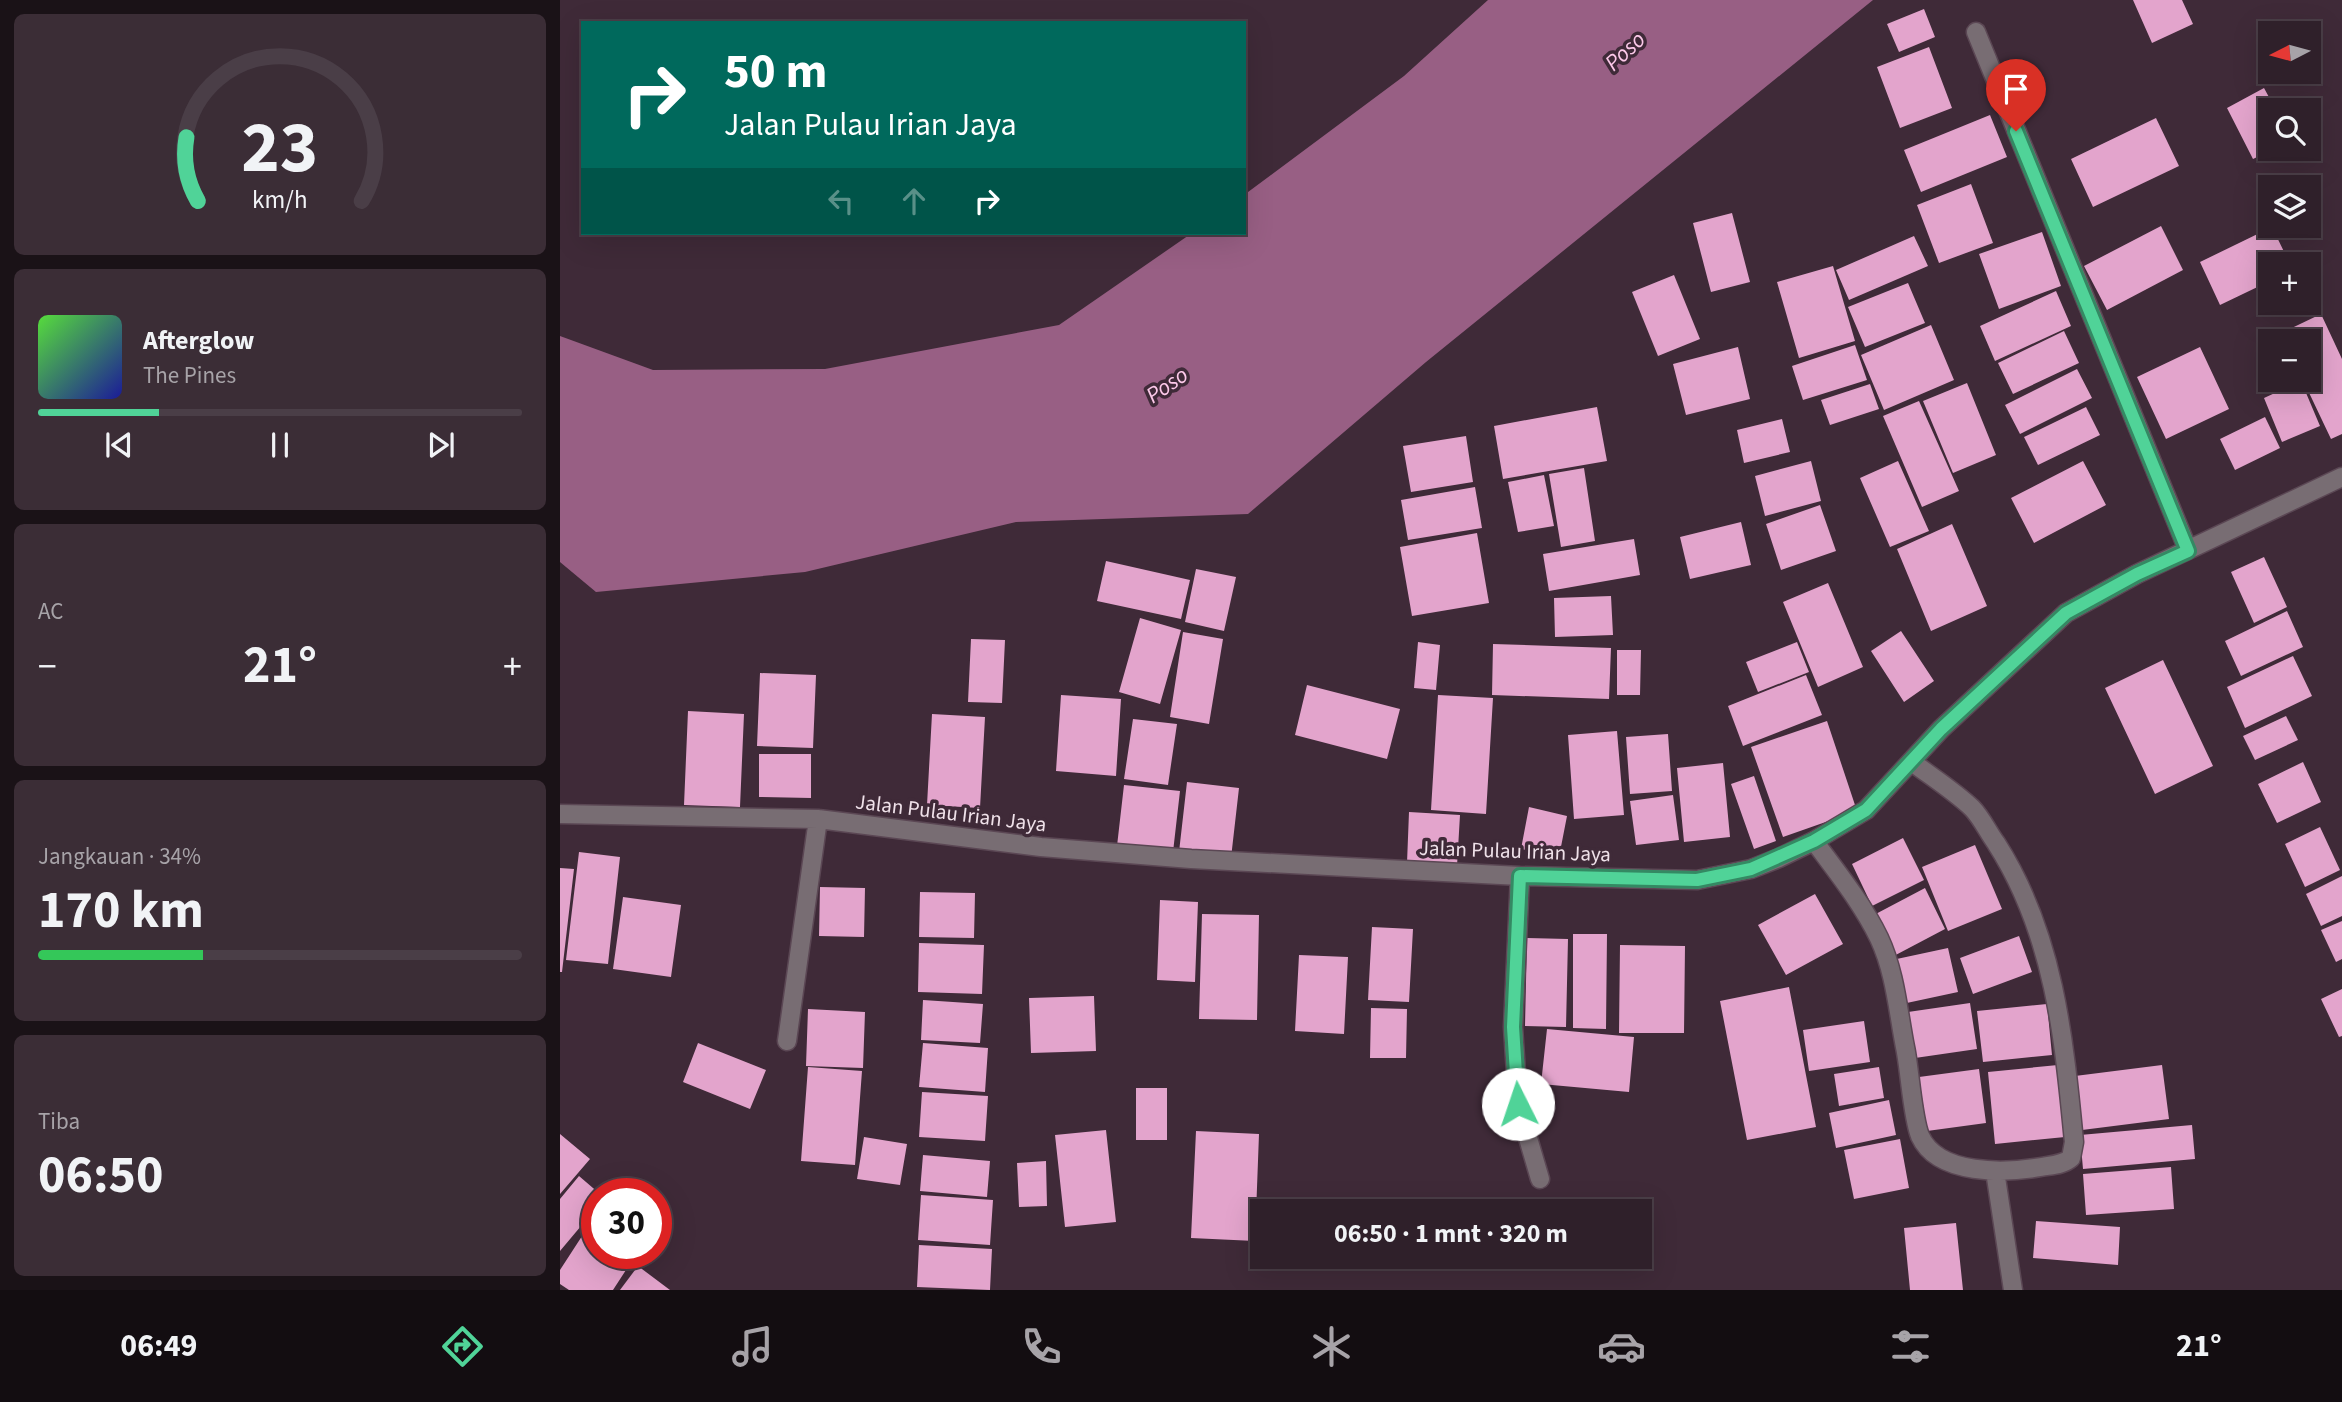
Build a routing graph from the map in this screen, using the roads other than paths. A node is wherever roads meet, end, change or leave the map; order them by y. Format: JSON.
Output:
{"nodes":[{"id":1,"x":1976,"y":32,"type":"dead end"},
{"id":2,"x":2342,"y":478,"type":"edge"},
{"id":3,"x":2188,"y":551,"type":"junction"},
{"id":4,"x":1912,"y":762,"type":"junction"},
{"id":5,"x":560,"y":814,"type":"edge"},
{"id":6,"x":818,"y":819,"type":"junction"},
{"id":7,"x":1814,"y":841,"type":"junction"},
{"id":8,"x":1520,"y":876,"type":"junction"},
{"id":9,"x":787,"y":1041,"type":"dead end"},
{"id":10,"x":1995,"y":1171,"type":"junction"},
{"id":11,"x":1540,"y":1179,"type":"dead end"},
{"id":12,"x":2013,"y":1290,"type":"edge"}],
"edges":[{"from":1,"to":3,"type":"street"},
{"from":2,"to":3,"type":"street","name":"Jalan Pulau Irian Jaya"},
{"from":3,"to":4,"type":"street","name":"Jalan Pulau Irian Jaya"},
{"from":4,"to":7,"type":"street","name":"Jalan Pulau Irian Jaya"},
{"from":4,"to":10,"type":"street"},
{"from":5,"to":6,"type":"street","name":"Jalan Pulau Irian Jaya"},
{"from":6,"to":8,"type":"street","name":"Jalan Pulau Irian Jaya"},
{"from":6,"to":9,"type":"street"},
{"from":7,"to":8,"type":"street","name":"Jalan Pulau Irian Jaya"},
{"from":7,"to":10,"type":"street"},
{"from":8,"to":11,"type":"street"},
{"from":10,"to":12,"type":"street"}]}
